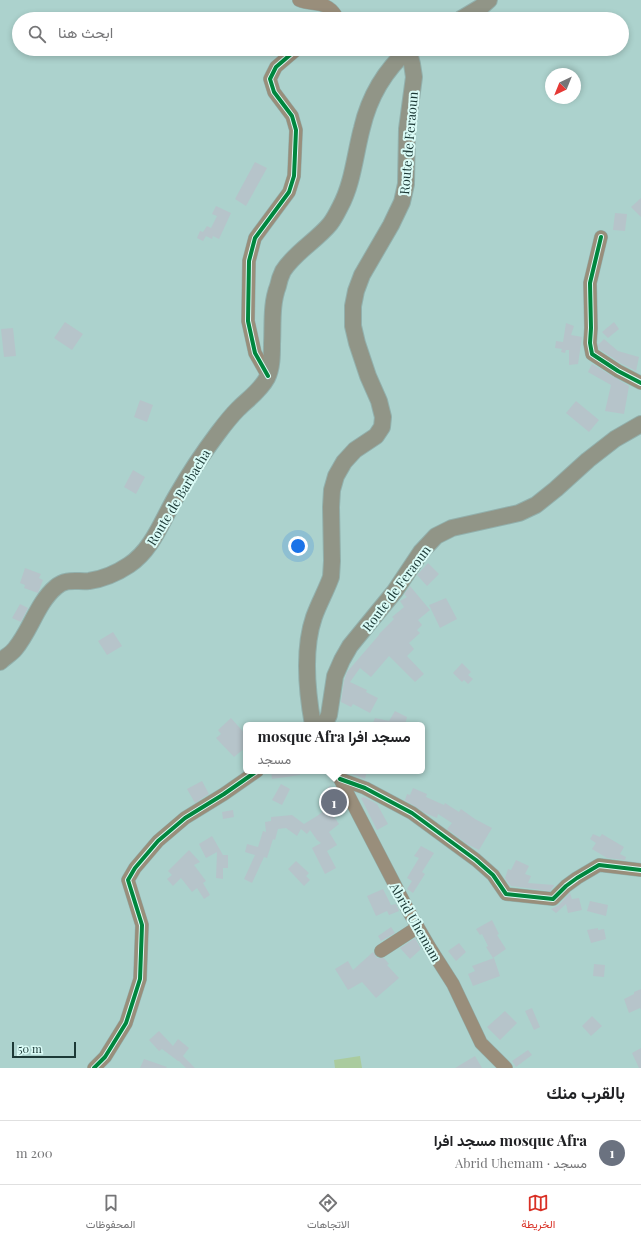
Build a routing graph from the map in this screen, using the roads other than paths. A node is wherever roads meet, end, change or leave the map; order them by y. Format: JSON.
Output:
{"nodes":[{"id":1,"x":299,"y":0,"type":"edge"},
{"id":2,"x":489,"y":0,"type":"edge"},
{"id":3,"x":334,"y":12,"type":"edge"},
{"id":4,"x":473,"y":12,"type":"edge"},
{"id":5,"x":289,"y":56,"type":"edge"},
{"id":6,"x":401,"y":56,"type":"edge"},
{"id":7,"x":410,"y":56,"type":"edge"},
{"id":8,"x":601,"y":237,"type":"dead end"},
{"id":9,"x":268,"y":376,"type":"junction"},
{"id":10,"x":641,"y":383,"type":"edge"},
{"id":11,"x":641,"y":424,"type":"edge"},
{"id":12,"x":0,"y":662,"type":"edge"},
{"id":13,"x":312,"y":722,"type":"edge"},
{"id":14,"x":326,"y":722,"type":"edge"},
{"id":15,"x":252,"y":774,"type":"edge"},
{"id":16,"x":337,"y":775,"type":"edge"},
{"id":17,"x":641,"y":870,"type":"edge"},
{"id":18,"x":418,"y":927,"type":"junction"},
{"id":19,"x":381,"y":951,"type":"dead end"},
{"id":20,"x":94,"y":1068,"type":"edge"},
{"id":21,"x":506,"y":1068,"type":"edge"}],
"edges":[{"from":1,"to":3,"type":"street"},
{"from":2,"to":4,"type":"main road"},
{"from":5,"to":9,"type":"street"},
{"from":6,"to":9,"type":"main road","name":"Route de Barbacha"},
{"from":7,"to":13,"type":"main road","name":"Route de Feraoun"},
{"from":8,"to":10,"type":"street"},
{"from":9,"to":12,"type":"main road","name":"Route de Barbacha"},
{"from":11,"to":14,"type":"main road","name":"Route de Feraoun"},
{"from":15,"to":20,"type":"street"},
{"from":16,"to":17,"type":"street"},
{"from":16,"to":18,"type":"street","name":"Abrid Uhemam"},
{"from":18,"to":19,"type":"street"},
{"from":18,"to":21,"type":"street","name":"Abrid Uhemam"}]}
